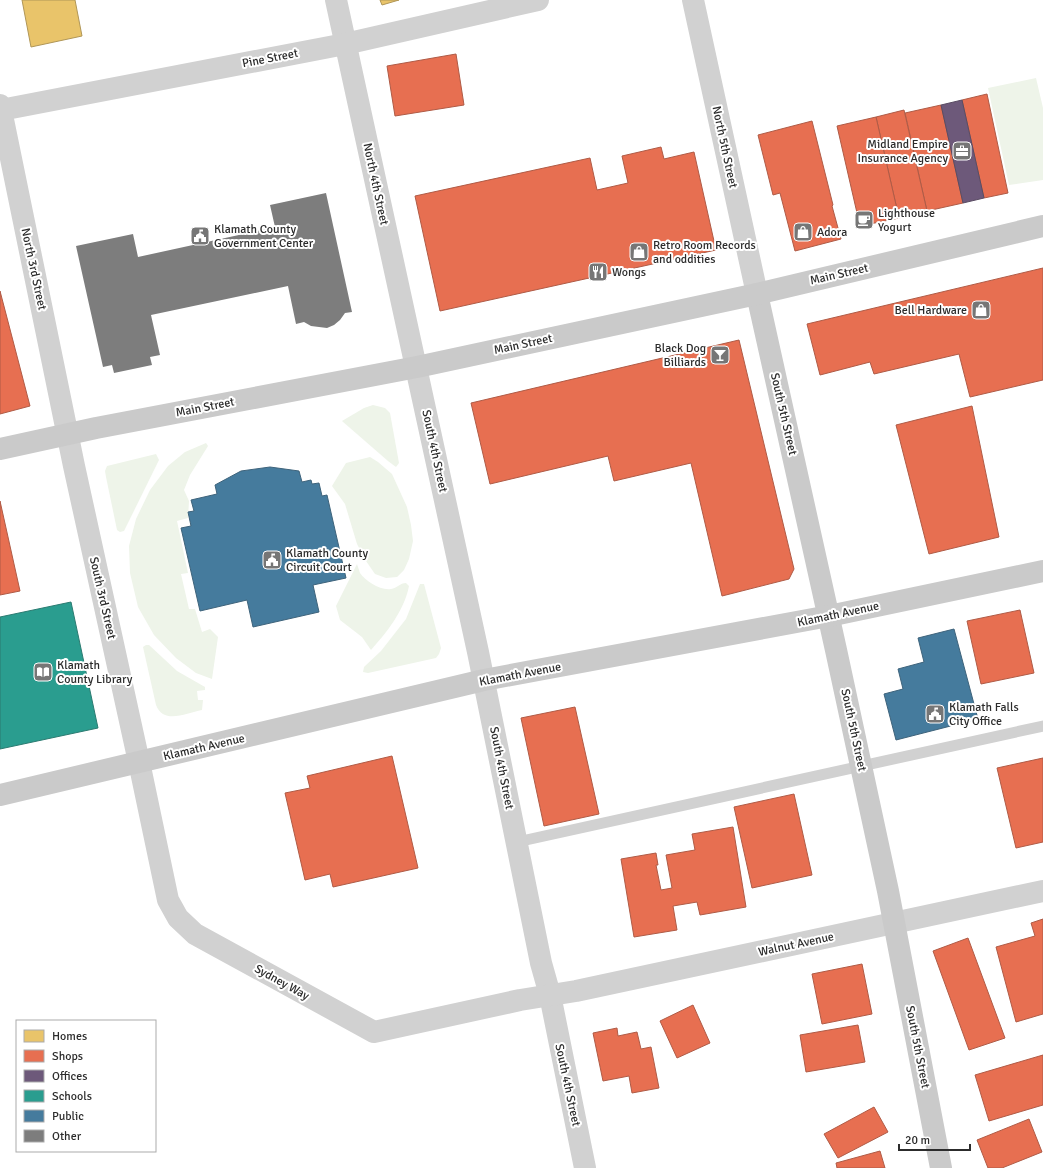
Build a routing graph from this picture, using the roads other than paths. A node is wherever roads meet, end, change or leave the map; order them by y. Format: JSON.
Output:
{"nodes":[{"id":1,"x":336,"y":0,"type":"edge"},
{"id":2,"x":538,"y":0,"type":"edge"},
{"id":3,"x":693,"y":0,"type":"edge"},
{"id":4,"x":345,"y":44,"type":"junction"},
{"id":5,"x":0,"y":109,"type":"edge"},
{"id":6,"x":1043,"y":226,"type":"edge"},
{"id":7,"x":757,"y":294,"type":"junction"},
{"id":8,"x":417,"y":367,"type":"junction"},
{"id":9,"x":67,"y":433,"type":"junction"},
{"id":10,"x":0,"y":449,"type":"edge"},
{"id":11,"x":1043,"y":570,"type":"edge"},
{"id":12,"x":829,"y":616,"type":"junction"},
{"id":13,"x":484,"y":680,"type":"junction"},
{"id":14,"x":1043,"y":726,"type":"edge"},
{"id":15,"x":139,"y":762,"type":"junction"},
{"id":16,"x":861,"y":766,"type":"junction"},
{"id":17,"x":0,"y":795,"type":"edge"},
{"id":18,"x":517,"y":842,"type":"junction"},
{"id":19,"x":1043,"y":891,"type":"edge"},
{"id":20,"x":895,"y":923,"type":"junction"},
{"id":21,"x":550,"y":995,"type":"junction"},
{"id":22,"x":585,"y":1168,"type":"edge"},
{"id":23,"x":941,"y":1168,"type":"edge"}],
"edges":[{"from":1,"to":4,"type":"street","name":"North 4th Street"},
{"from":2,"to":4,"type":"street","name":"Pine Street"},
{"from":3,"to":7,"type":"street","name":"North 5th Street"},
{"from":4,"to":5,"type":"street","name":"Pine Street"},
{"from":4,"to":8,"type":"street","name":"North 4th Street"},
{"from":5,"to":9,"type":"street","name":"North 3rd Street"},
{"from":6,"to":7,"type":"main road","name":"Main Street"},
{"from":7,"to":8,"type":"main road","name":"Main Street"},
{"from":7,"to":12,"type":"main road","name":"South 5th Street"},
{"from":8,"to":9,"type":"main road","name":"Main Street"},
{"from":8,"to":13,"type":"street","name":"South 4th Street"},
{"from":9,"to":10,"type":"main road","name":"Main Street"},
{"from":9,"to":15,"type":"street","name":"South 3rd Street"},
{"from":11,"to":12,"type":"main road","name":"Klamath Avenue"},
{"from":12,"to":13,"type":"main road","name":"Klamath Avenue"},
{"from":12,"to":16,"type":"main road","name":"South 5th Street"},
{"from":13,"to":15,"type":"main road","name":"Klamath Avenue"},
{"from":13,"to":18,"type":"street","name":"South 4th Street"},
{"from":14,"to":16,"type":"lane"},
{"from":15,"to":17,"type":"main road","name":"Klamath Avenue"},
{"from":15,"to":21,"type":"street","name":"Sydney Way"},
{"from":16,"to":18,"type":"lane"},
{"from":16,"to":20,"type":"main road","name":"South 5th Street"},
{"from":18,"to":21,"type":"street","name":"South 4th Street"},
{"from":19,"to":20,"type":"street","name":"Walnut Avenue"},
{"from":20,"to":21,"type":"street","name":"Walnut Avenue"},
{"from":20,"to":23,"type":"main road","name":"South 5th Street"},
{"from":21,"to":22,"type":"street","name":"South 4th Street"}]}
